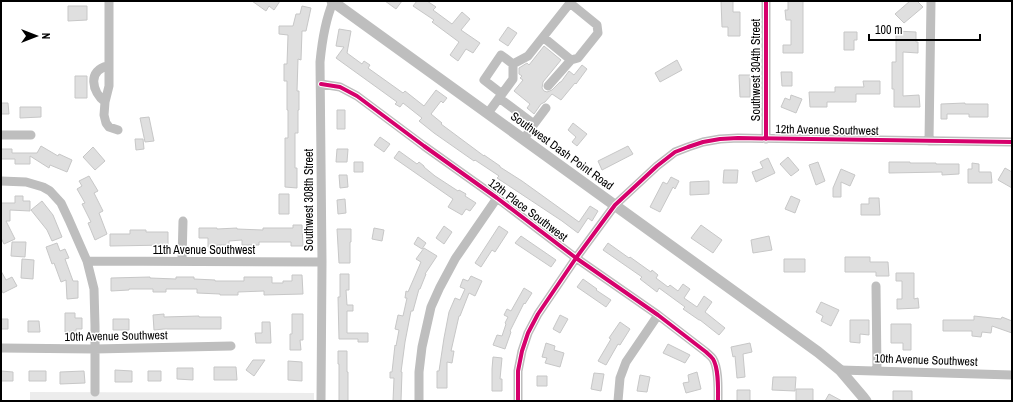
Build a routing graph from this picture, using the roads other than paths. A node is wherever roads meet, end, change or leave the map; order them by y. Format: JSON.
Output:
{"nodes":[{"id":1,"x":108,"y":1,"type":"edge"},
{"id":2,"x":333,"y":1,"type":"edge"},
{"id":3,"x":766,"y":1,"type":"edge"},
{"id":4,"x":931,"y":2,"type":"edge"},
{"id":5,"x":543,"y":37,"type":"junction"},
{"id":6,"x":571,"y":60,"type":"junction"},
{"id":7,"x":513,"y":64,"type":"junction"},
{"id":8,"x":108,"y":66,"type":"junction"},
{"id":9,"x":321,"y":84,"type":"junction"},
{"id":10,"x":548,"y":86,"type":"dead end"},
{"id":11,"x":500,"y":96,"type":"junction"},
{"id":12,"x":105,"y":102,"type":"junction"},
{"id":13,"x":546,"y":108,"type":"dead end"},
{"id":14,"x":488,"y":113,"type":"junction"},
{"id":15,"x":534,"y":124,"type":"junction"},
{"id":16,"x":118,"y":130,"type":"dead end"},
{"id":17,"x":1,"y":135,"type":"edge"},
{"id":18,"x":31,"y":135,"type":"dead end"},
{"id":19,"x":524,"y":139,"type":"junction"},
{"id":20,"x":766,"y":139,"type":"junction"},
{"id":21,"x":929,"y":141,"type":"junction"},
{"id":22,"x":1012,"y":142,"type":"edge"},
{"id":23,"x":1,"y":181,"type":"edge"},
{"id":24,"x":497,"y":198,"type":"junction"},
{"id":25,"x":615,"y":205,"type":"junction"},
{"id":26,"x":183,"y":220,"type":"dead end"},
{"id":27,"x":576,"y":258,"type":"junction"},
{"id":28,"x":87,"y":261,"type":"junction"},
{"id":29,"x":182,"y":261,"type":"junction"},
{"id":30,"x":322,"y":262,"type":"junction"},
{"id":31,"x":876,"y":286,"type":"dead end"},
{"id":32,"x":658,"y":315,"type":"junction"},
{"id":33,"x":231,"y":346,"type":"dead end"},
{"id":34,"x":1,"y":348,"type":"edge"},
{"id":35,"x":95,"y":349,"type":"junction"},
{"id":36,"x":840,"y":370,"type":"junction"},
{"id":37,"x":876,"y":371,"type":"junction"},
{"id":38,"x":1012,"y":375,"type":"edge"},
{"id":39,"x":95,"y":392,"type":"dead end"},
{"id":40,"x":321,"y":401,"type":"edge"},
{"id":41,"x":419,"y":401,"type":"edge"},
{"id":42,"x":518,"y":401,"type":"edge"},
{"id":43,"x":618,"y":401,"type":"edge"},
{"id":44,"x":718,"y":401,"type":"edge"},
{"id":45,"x":866,"y":401,"type":"edge"}],
"edges":[{"from":1,"to":8,"type":"street"},
{"from":2,"to":9,"type":"street","name":"Southwest 308th Street"},
{"from":2,"to":14,"type":"main road","name":"Southwest Dash Point Road"},
{"from":3,"to":20,"type":"street","name":"Southwest 304th Street"},
{"from":4,"to":21,"type":"street"},
{"from":5,"to":6,"type":"street"},
{"from":5,"to":6,"type":"street"},
{"from":5,"to":7,"type":"street"},
{"from":6,"to":10,"type":"street"},
{"from":7,"to":11,"type":"street"},
{"from":7,"to":11,"type":"street"},
{"from":8,"to":12,"type":"street"},
{"from":8,"to":12,"type":"street"},
{"from":9,"to":24,"type":"street","name":"12th Place Southwest"},
{"from":9,"to":30,"type":"street","name":"Southwest 308th Street"},
{"from":11,"to":14,"type":"street"},
{"from":11,"to":15,"type":"street"},
{"from":12,"to":16,"type":"street"},
{"from":13,"to":15,"type":"street"},
{"from":14,"to":19,"type":"main road","name":"Southwest Dash Point Road"},
{"from":15,"to":19,"type":"street"},
{"from":17,"to":18,"type":"street"},
{"from":19,"to":25,"type":"main road","name":"Southwest Dash Point Road"},
{"from":20,"to":21,"type":"street","name":"12th Avenue Southwest"},
{"from":20,"to":25,"type":"street","name":"12th Avenue Southwest"},
{"from":21,"to":22,"type":"street","name":"12th Avenue Southwest"},
{"from":23,"to":28,"type":"street"},
{"from":24,"to":27,"type":"street","name":"12th Place Southwest"},
{"from":24,"to":41,"type":"street"},
{"from":25,"to":27,"type":"street","name":"12th Avenue Southwest"},
{"from":25,"to":36,"type":"main road","name":"Southwest Dash Point Road"},
{"from":26,"to":29,"type":"street"},
{"from":27,"to":32,"type":"street","name":"12th Place Southwest"},
{"from":27,"to":42,"type":"street","name":"12th Avenue Southwest"},
{"from":28,"to":29,"type":"street","name":"11th Avenue Southwest"},
{"from":28,"to":35,"type":"street"},
{"from":29,"to":30,"type":"street","name":"11th Avenue Southwest"},
{"from":30,"to":40,"type":"street","name":"Southwest 308th Street"},
{"from":31,"to":37,"type":"street"},
{"from":32,"to":43,"type":"street"},
{"from":32,"to":44,"type":"street","name":"12th Place Southwest"},
{"from":33,"to":35,"type":"street","name":"10th Avenue Southwest"},
{"from":34,"to":35,"type":"street","name":"10th Avenue Southwest"},
{"from":35,"to":39,"type":"street"},
{"from":36,"to":37,"type":"street","name":"10th Avenue Southwest"},
{"from":36,"to":45,"type":"main road","name":"Southwest Dash Point Road"},
{"from":37,"to":38,"type":"street","name":"10th Avenue Southwest"}]}
